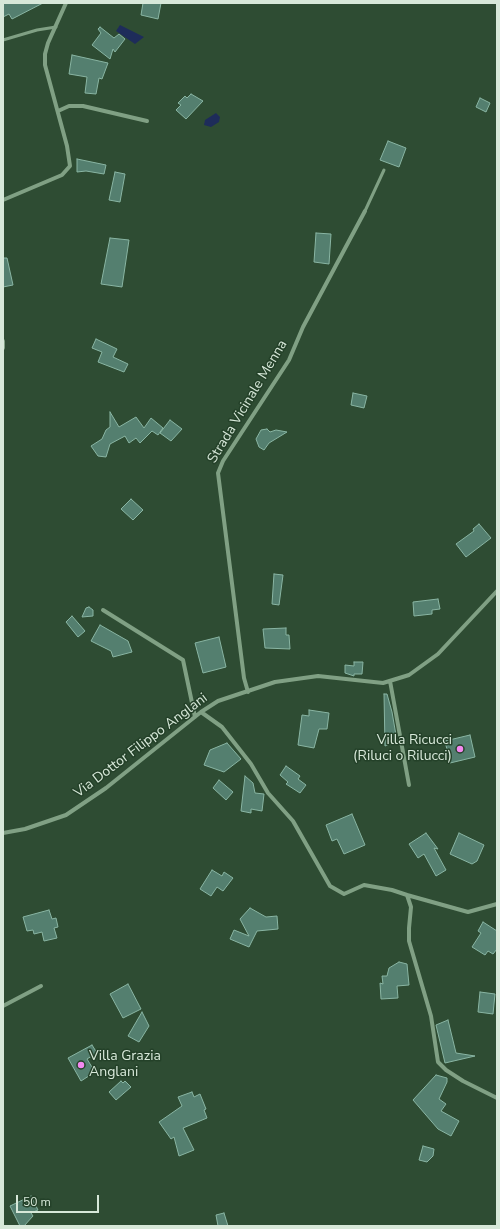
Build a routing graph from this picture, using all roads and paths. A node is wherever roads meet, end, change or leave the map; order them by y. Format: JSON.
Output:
{"nodes":[{"id":1,"x":66,"y":3,"type":"edge"},
{"id":2,"x":56,"y":27,"type":"junction"},
{"id":3,"x":3,"y":40,"type":"edge"},
{"id":4,"x":58,"y":111,"type":"junction"},
{"id":5,"x":147,"y":121,"type":"dead end"},
{"id":6,"x":384,"y":170,"type":"dead end"},
{"id":7,"x":3,"y":200,"type":"edge"},
{"id":8,"x":365,"y":211,"type":"joint"},
{"id":9,"x":3,"y":340,"type":"edge"},
{"id":10,"x":3,"y":348,"type":"edge"},
{"id":11,"x":497,"y":591,"type":"edge"},
{"id":12,"x":103,"y":610,"type":"dead end"},
{"id":13,"x":390,"y":681,"type":"junction"},
{"id":14,"x":248,"y":692,"type":"junction"},
{"id":15,"x":201,"y":712,"type":"junction"},
{"id":16,"x":195,"y":717,"type":"junction"},
{"id":17,"x":409,"y":785,"type":"dead end"},
{"id":18,"x":3,"y":833,"type":"edge"},
{"id":19,"x":407,"y":895,"type":"junction"},
{"id":20,"x":497,"y":904,"type":"edge"},
{"id":21,"x":42,"y":986,"type":"dead end"},
{"id":22,"x":3,"y":1006,"type":"edge"},
{"id":23,"x":497,"y":1098,"type":"edge"}],
"edges":[{"from":1,"to":2,"type":"street"},
{"from":2,"to":3,"type":"lane"},
{"from":2,"to":4,"type":"street"},
{"from":4,"to":5,"type":"street"},
{"from":4,"to":7,"type":"street"},
{"from":6,"to":8,"type":"lane"},
{"from":8,"to":14,"type":"street","name":"Strada Vicinale Menna"},
{"from":9,"to":10,"type":"street"},
{"from":11,"to":13,"type":"street","name":"Via Dottor Filippo Anglani"},
{"from":12,"to":16,"type":"street"},
{"from":13,"to":14,"type":"street","name":"Via Dottor Filippo Anglani"},
{"from":13,"to":17,"type":"street"},
{"from":14,"to":15,"type":"street","name":"Via Dottor Filippo Anglani"},
{"from":15,"to":16,"type":"street","name":"Via Dottor Filippo Anglani"},
{"from":15,"to":19,"type":"street"},
{"from":16,"to":18,"type":"street","name":"Via Dottor Filippo Anglani"},
{"from":19,"to":20,"type":"street"},
{"from":19,"to":23,"type":"street"},
{"from":21,"to":22,"type":"street"}]}
